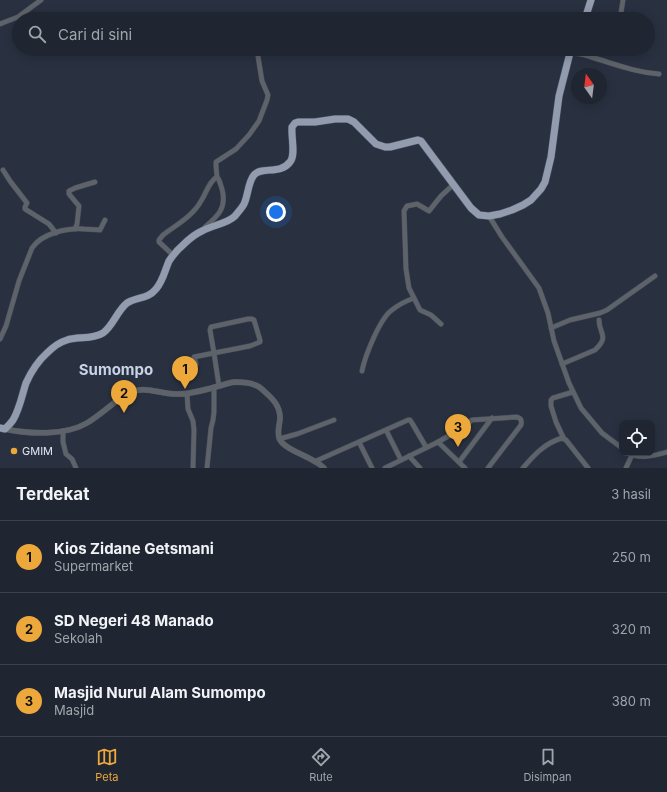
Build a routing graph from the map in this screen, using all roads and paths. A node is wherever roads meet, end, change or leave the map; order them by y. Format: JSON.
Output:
{"nodes":[{"id":1,"x":41,"y":0,"type":"edge"},
{"id":2,"x":591,"y":0,"type":"edge"},
{"id":3,"x":623,"y":0,"type":"edge"},
{"id":4,"x":25,"y":12,"type":"edge"},
{"id":5,"x":587,"y":12,"type":"edge"},
{"id":6,"x":621,"y":12,"type":"edge"},
{"id":7,"x":12,"y":19,"type":"edge"},
{"id":8,"x":0,"y":24,"type":"edge"},
{"id":9,"x":258,"y":56,"type":"edge"},
{"id":10,"x":569,"y":56,"type":"edge"},
{"id":11,"x":591,"y":56,"type":"edge"},
{"id":12,"x":659,"y":74,"type":"dead end"},
{"id":13,"x":3,"y":170,"type":"dead end"},
{"id":14,"x":217,"y":177,"type":"junction"},
{"id":15,"x":95,"y":182,"type":"dead end"},
{"id":16,"x":454,"y":184,"type":"junction"},
{"id":17,"x":489,"y":216,"type":"junction"},
{"id":18,"x":105,"y":220,"type":"dead end"},
{"id":19,"x":75,"y":229,"type":"junction"},
{"id":20,"x":200,"y":231,"type":"junction"},
{"id":21,"x":56,"y":233,"type":"junction"},
{"id":22,"x":173,"y":255,"type":"junction"},
{"id":23,"x":655,"y":276,"type":"dead end"},
{"id":24,"x":414,"y":298,"type":"junction"},
{"id":25,"x":599,"y":320,"type":"dead end"},
{"id":26,"x":441,"y":324,"type":"dead end"},
{"id":27,"x":551,"y":328,"type":"junction"},
{"id":28,"x":0,"y":339,"type":"edge"},
{"id":29,"x":214,"y":353,"type":"junction"},
{"id":30,"x":196,"y":364,"type":"dead end"},
{"id":31,"x":562,"y":364,"type":"junction"},
{"id":32,"x":362,"y":371,"type":"dead end"},
{"id":33,"x":216,"y":386,"type":"junction"},
{"id":34,"x":573,"y":392,"type":"junction"},
{"id":35,"x":187,"y":394,"type":"junction"},
{"id":36,"x":492,"y":418,"type":"junction"},
{"id":37,"x":334,"y":420,"type":"dead end"},
{"id":38,"x":2,"y":428,"type":"edge"},
{"id":39,"x":386,"y":430,"type":"junction"},
{"id":40,"x":63,"y":431,"type":"junction"},
{"id":41,"x":564,"y":438,"type":"junction"},
{"id":42,"x":279,"y":439,"type":"junction"},
{"id":43,"x":359,"y":442,"type":"junction"},
{"id":44,"x":438,"y":442,"type":"junction"},
{"id":45,"x":619,"y":446,"type":"edge"},
{"id":46,"x":426,"y":447,"type":"junction"},
{"id":47,"x":667,"y":452,"type":"edge"},
{"id":48,"x":655,"y":454,"type":"edge"},
{"id":49,"x":410,"y":456,"type":"junction"},
{"id":50,"x":630,"y":456,"type":"edge"},
{"id":51,"x":401,"y":460,"type":"junction"},
{"id":52,"x":316,"y":461,"type":"junction"},
{"id":53,"x":459,"y":462,"type":"junction"},
{"id":54,"x":76,"y":468,"type":"edge"},
{"id":55,"x":192,"y":468,"type":"edge"},
{"id":56,"x":207,"y":468,"type":"edge"},
{"id":57,"x":324,"y":468,"type":"edge"},
{"id":58,"x":372,"y":468,"type":"edge"},
{"id":59,"x":385,"y":468,"type":"edge"},
{"id":60,"x":420,"y":468,"type":"edge"},
{"id":61,"x":465,"y":468,"type":"edge"},
{"id":62,"x":488,"y":468,"type":"edge"},
{"id":63,"x":523,"y":468,"type":"edge"},
{"id":64,"x":588,"y":468,"type":"edge"},
{"id":65,"x":626,"y":468,"type":"edge"}],
"edges":[{"from":1,"to":4,"type":"street"},
{"from":2,"to":5,"type":"highway"},
{"from":3,"to":6,"type":"street"},
{"from":7,"to":8,"type":"street"},
{"from":9,"to":14,"type":"street"},
{"from":10,"to":17,"type":"highway"},
{"from":11,"to":12,"type":"street"},
{"from":13,"to":21,"type":"street"},
{"from":14,"to":20,"type":"street"},
{"from":14,"to":22,"type":"street"},
{"from":15,"to":19,"type":"street"},
{"from":16,"to":17,"type":"highway"},
{"from":16,"to":20,"type":"highway"},
{"from":16,"to":24,"type":"street"},
{"from":17,"to":27,"type":"street"},
{"from":18,"to":19,"type":"street"},
{"from":19,"to":21,"type":"street"},
{"from":20,"to":22,"type":"highway"},
{"from":21,"to":28,"type":"street"},
{"from":22,"to":38,"type":"highway"},
{"from":23,"to":27,"type":"street"},
{"from":24,"to":26,"type":"street"},
{"from":24,"to":32,"type":"street"},
{"from":25,"to":31,"type":"street"},
{"from":27,"to":31,"type":"street"},
{"from":29,"to":29,"type":"street"},
{"from":29,"to":30,"type":"street"},
{"from":29,"to":33,"type":"street"},
{"from":31,"to":34,"type":"street"},
{"from":33,"to":35,"type":"street"},
{"from":33,"to":42,"type":"street"},
{"from":33,"to":56,"type":"street"},
{"from":34,"to":41,"type":"street"},
{"from":34,"to":45,"type":"street"},
{"from":35,"to":40,"type":"street"},
{"from":35,"to":55,"type":"street"},
{"from":36,"to":44,"type":"street"},
{"from":36,"to":53,"type":"street"},
{"from":36,"to":62,"type":"street"},
{"from":37,"to":42,"type":"street"},
{"from":38,"to":40,"type":"street"},
{"from":39,"to":43,"type":"street"},
{"from":39,"to":46,"type":"street"},
{"from":39,"to":51,"type":"street"},
{"from":40,"to":54,"type":"street"},
{"from":41,"to":63,"type":"street"},
{"from":41,"to":64,"type":"street"},
{"from":42,"to":52,"type":"street"},
{"from":43,"to":52,"type":"street"},
{"from":43,"to":58,"type":"street"},
{"from":44,"to":46,"type":"street"},
{"from":44,"to":53,"type":"street"},
{"from":46,"to":49,"type":"street"},
{"from":47,"to":48,"type":"street"},
{"from":49,"to":51,"type":"street"},
{"from":49,"to":60,"type":"street"},
{"from":50,"to":65,"type":"street"},
{"from":51,"to":59,"type":"street"},
{"from":52,"to":57,"type":"street"},
{"from":53,"to":61,"type":"street"}]}
